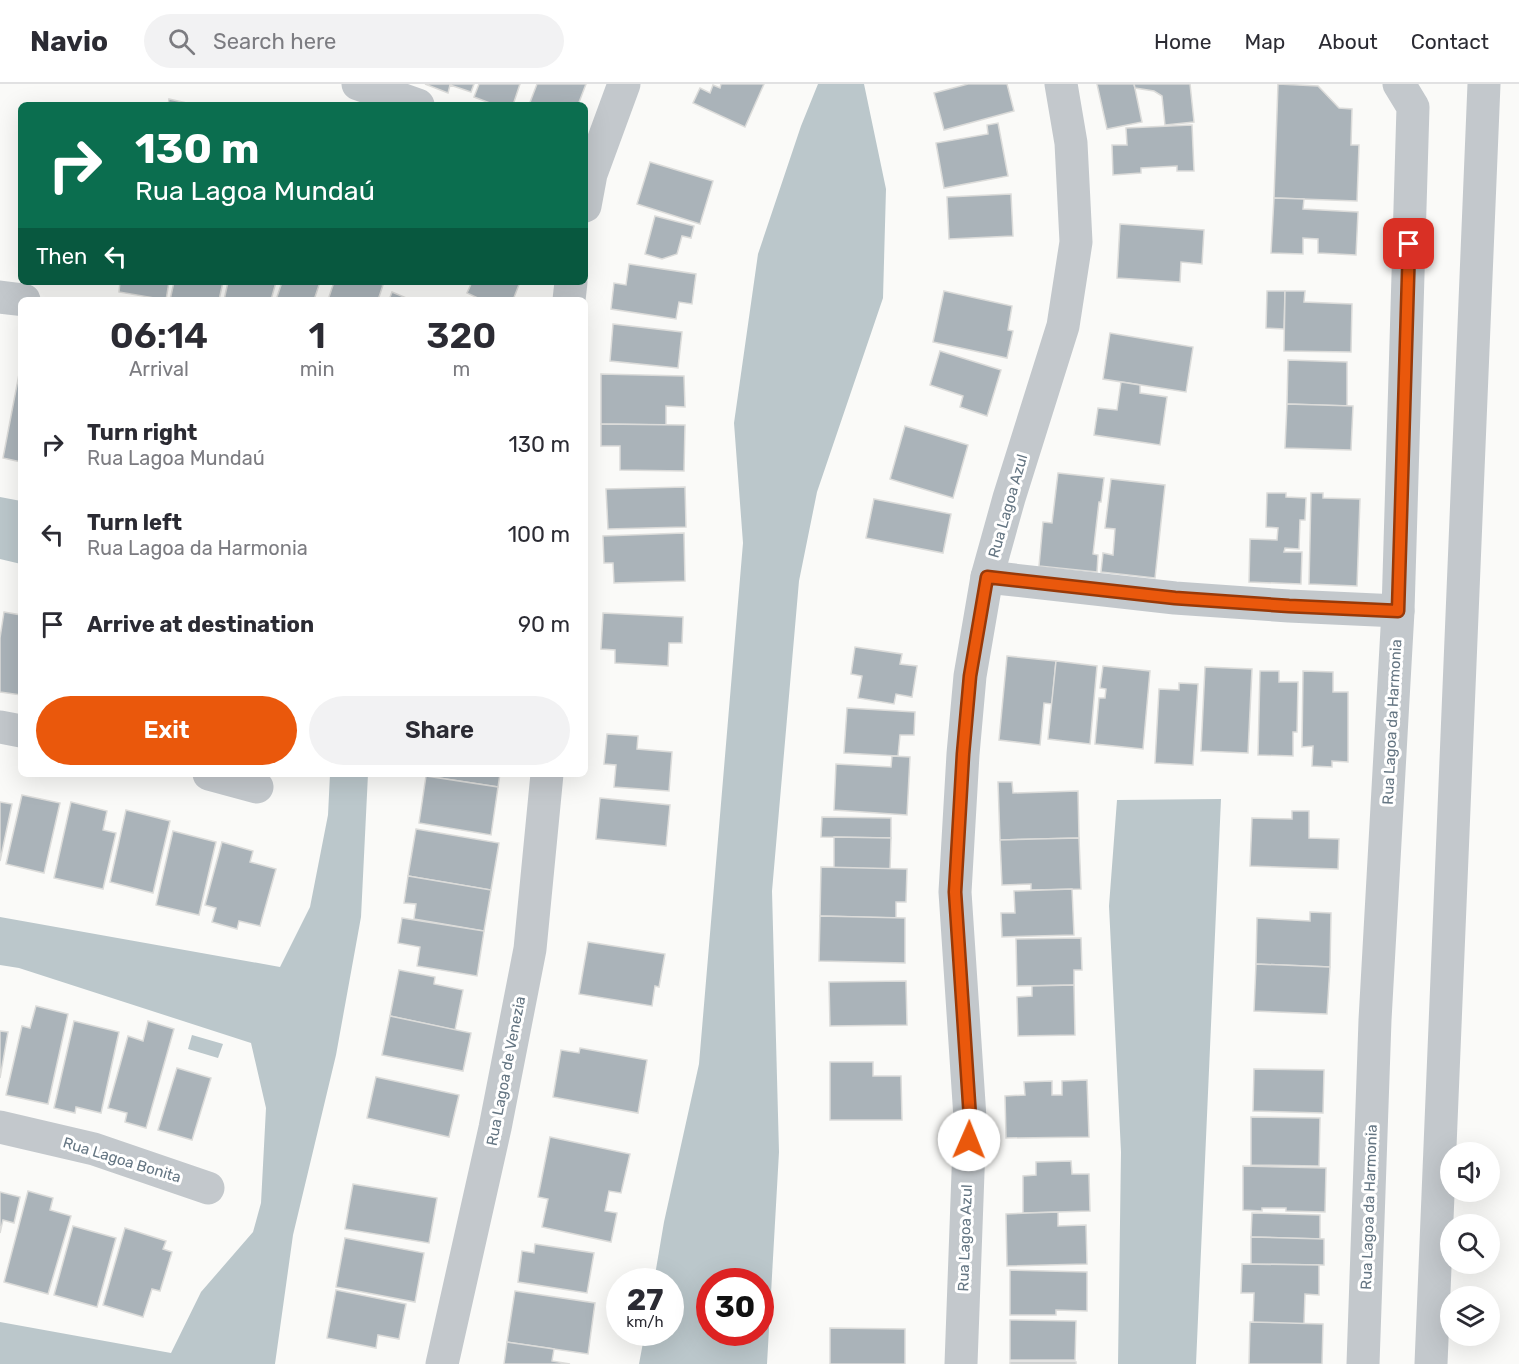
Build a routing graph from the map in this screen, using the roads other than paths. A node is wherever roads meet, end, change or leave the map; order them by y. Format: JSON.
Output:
{"nodes":[{"id":1,"x":358,"y":84,"type":"edge"},
{"id":2,"x":624,"y":84,"type":"edge"},
{"id":3,"x":1061,"y":84,"type":"edge"},
{"id":4,"x":1399,"y":84,"type":"edge"},
{"id":5,"x":1484,"y":84,"type":"edge"},
{"id":6,"x":409,"y":102,"type":"edge"},
{"id":7,"x":588,"y":181,"type":"edge"},
{"id":8,"x":0,"y":297,"type":"edge"},
{"id":9,"x":18,"y":299,"type":"edge"},
{"id":10,"x":987,"y":577,"type":"junction"},
{"id":11,"x":1398,"y":611,"type":"junction"},
{"id":12,"x":0,"y":727,"type":"edge"},
{"id":13,"x":18,"y":730,"type":"edge"},
{"id":14,"x":220,"y":777,"type":"edge"},
{"id":15,"x":547,"y":777,"type":"edge"},
{"id":16,"x":257,"y":787,"type":"dead end"},
{"id":17,"x":0,"y":1127,"type":"edge"},
{"id":18,"x":208,"y":1188,"type":"dead end"},
{"id":19,"x":442,"y":1364,"type":"edge"},
{"id":20,"x":961,"y":1364,"type":"edge"},
{"id":21,"x":1363,"y":1364,"type":"edge"},
{"id":22,"x":1431,"y":1364,"type":"edge"}],
"edges":[{"from":1,"to":6,"type":"street"},
{"from":2,"to":7,"type":"street"},
{"from":3,"to":10,"type":"street","name":"Rua Lagoa Azul"},
{"from":4,"to":11,"type":"street","name":"Rua Lagoa da Harmonia"},
{"from":5,"to":22,"type":"street"},
{"from":8,"to":9,"type":"street"},
{"from":10,"to":11,"type":"street"},
{"from":10,"to":20,"type":"street","name":"Rua Lagoa Azul"},
{"from":11,"to":21,"type":"street","name":"Rua Lagoa da Harmonia"},
{"from":12,"to":13,"type":"street"},
{"from":14,"to":16,"type":"street"},
{"from":15,"to":19,"type":"street","name":"Rua Lagoa de Venezia"},
{"from":17,"to":18,"type":"street","name":"Rua Lagoa Bonita"}]}
